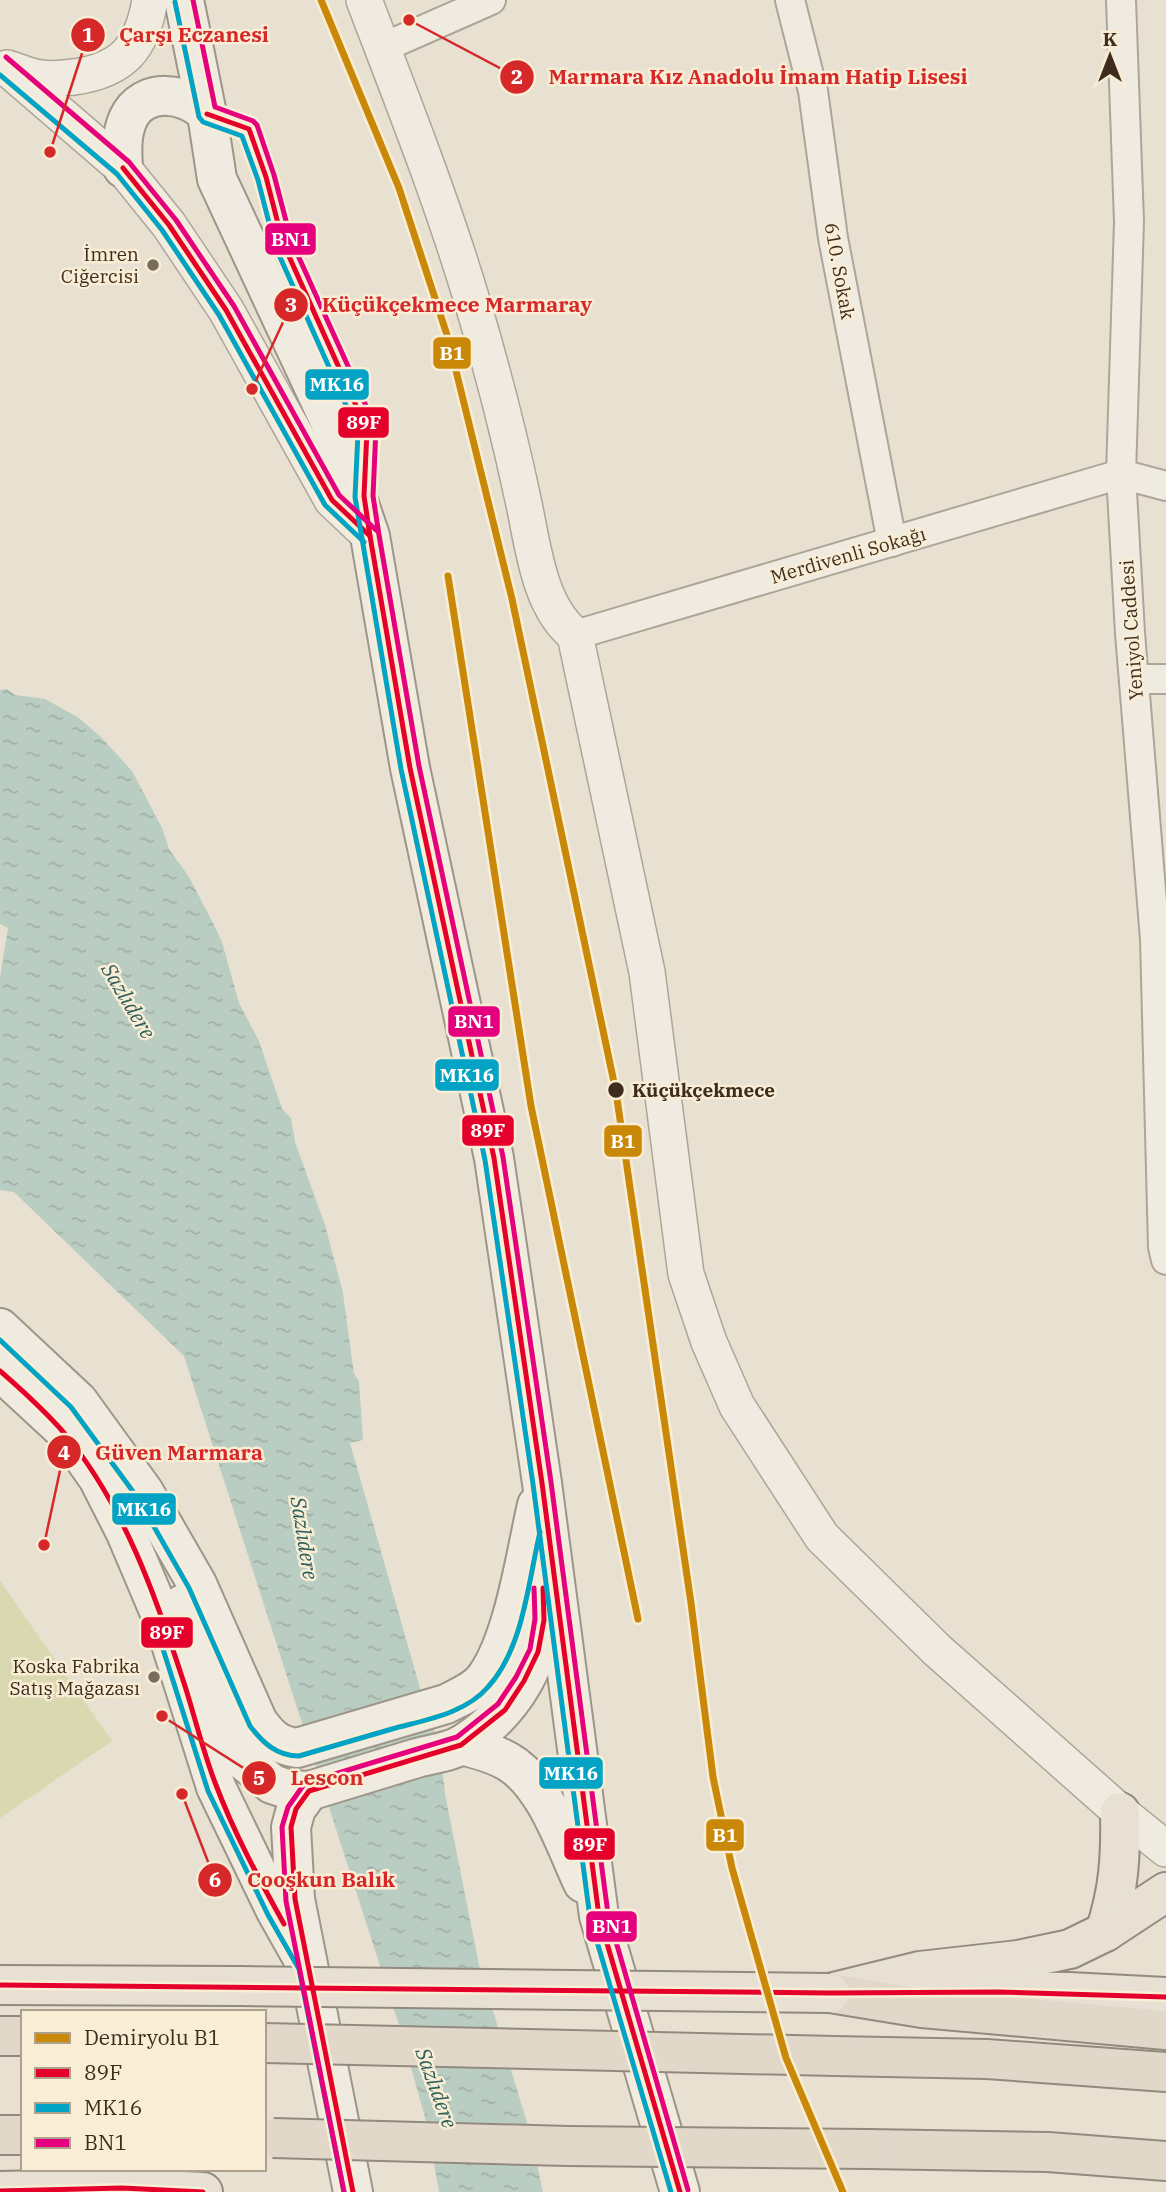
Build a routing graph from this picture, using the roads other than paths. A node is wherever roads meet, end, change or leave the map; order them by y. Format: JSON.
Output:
{"nodes":[{"id":1,"x":150,"y":0,"type":"edge"},
{"id":2,"x":184,"y":0,"type":"edge"},
{"id":3,"x":364,"y":0,"type":"edge"},
{"id":4,"x":491,"y":0,"type":"edge"},
{"id":5,"x":790,"y":0,"type":"edge"},
{"id":6,"x":1121,"y":0,"type":"edge"},
{"id":7,"x":382,"y":48,"type":"junction"},
{"id":8,"x":3,"y":66,"type":"edge"},
{"id":9,"x":207,"y":114,"type":"junction"},
{"id":10,"x":123,"y":168,"type":"junction"},
{"id":11,"x":1121,"y":474,"type":"junction"},
{"id":12,"x":1166,"y":486,"type":"edge"},
{"id":13,"x":370,"y":536,"type":"junction"},
{"id":14,"x":892,"y":542,"type":"junction"},
{"id":15,"x":575,"y":635,"type":"junction"},
{"id":16,"x":1134,"y":678,"type":"junction"},
{"id":17,"x":1166,"y":679,"type":"edge"},
{"id":18,"x":1162,"y":1089,"type":"edge"},
{"id":19,"x":1166,"y":1260,"type":"edge"},
{"id":20,"x":0,"y":1328,"type":"edge"},
{"id":21,"x":0,"y":1371,"type":"edge"},
{"id":22,"x":542,"y":1483,"type":"junction"},
{"id":23,"x":144,"y":1492,"type":"junction"},
{"id":24,"x":461,"y":1745,"type":"junction"},
{"id":25,"x":309,"y":1791,"type":"junction"},
{"id":26,"x":1120,"y":1812,"type":"junction"},
{"id":27,"x":1166,"y":1849,"type":"edge"},
{"id":28,"x":1166,"y":1892,"type":"edge"},
{"id":29,"x":599,"y":1916,"type":"junction"},
{"id":30,"x":1105,"y":1932,"type":"junction"},
{"id":31,"x":307,"y":1966,"type":"junction"},
{"id":32,"x":0,"y":1985,"type":"edge"},
{"id":33,"x":830,"y":1993,"type":"junction"},
{"id":34,"x":1166,"y":1997,"type":"edge"},
{"id":35,"x":1166,"y":2030,"type":"edge"},
{"id":36,"x":0,"y":2036,"type":"edge"},
{"id":37,"x":21,"y":2036,"type":"edge"},
{"id":38,"x":266,"y":2043,"type":"edge"},
{"id":39,"x":1166,"y":2072,"type":"edge"},
{"id":40,"x":0,"y":2135,"type":"edge"},
{"id":41,"x":21,"y":2135,"type":"edge"},
{"id":42,"x":268,"y":2138,"type":"edge"},
{"id":43,"x":1166,"y":2161,"type":"edge"},
{"id":44,"x":0,"y":2191,"type":"edge"},
{"id":45,"x":202,"y":2192,"type":"edge"},
{"id":46,"x":353,"y":2192,"type":"edge"},
{"id":47,"x":680,"y":2192,"type":"edge"}],
"edges":[{"from":1,"to":8,"type":"street"},
{"from":2,"to":9,"type":"main road"},
{"from":3,"to":7,"type":"street"},
{"from":4,"to":7,"type":"street"},
{"from":5,"to":14,"type":"street","name":"610. Sokak"},
{"from":6,"to":11,"type":"street","name":"Yeniyol Caddesi"},
{"from":7,"to":15,"type":"street"},
{"from":8,"to":10,"type":"street"},
{"from":9,"to":10,"type":"main road"},
{"from":9,"to":13,"type":"main road"},
{"from":10,"to":13,"type":"street"},
{"from":11,"to":12,"type":"street"},
{"from":11,"to":14,"type":"street","name":"Merdivenli Sokağı"},
{"from":11,"to":16,"type":"street","name":"Yeniyol Caddesi"},
{"from":13,"to":22,"type":"main road"},
{"from":14,"to":15,"type":"street","name":"Merdivenli Sokağı"},
{"from":15,"to":26,"type":"street"},
{"from":16,"to":17,"type":"street"},
{"from":16,"to":18,"type":"street","name":"Yeniyol Caddesi"},
{"from":18,"to":19,"type":"street","name":"Yeniyol Caddesi"},
{"from":20,"to":23,"type":"main road"},
{"from":21,"to":31,"type":"main road"},
{"from":22,"to":23,"type":"main road"},
{"from":22,"to":24,"type":"main road"},
{"from":22,"to":29,"type":"main road"},
{"from":23,"to":25,"type":"main road"},
{"from":24,"to":25,"type":"main road"},
{"from":24,"to":29,"type":"main road"},
{"from":25,"to":31,"type":"main road"},
{"from":26,"to":27,"type":"street"},
{"from":26,"to":30,"type":"main road"},
{"from":28,"to":30,"type":"main road"},
{"from":29,"to":47,"type":"main road"},
{"from":30,"to":33,"type":"main road"},
{"from":31,"to":46,"type":"main road"},
{"from":32,"to":33,"type":"main road","bridge":true},
{"from":33,"to":34,"type":"main road"},
{"from":33,"to":35,"type":"highway"},
{"from":36,"to":37,"type":"highway"},
{"from":38,"to":39,"type":"highway","bridge":true},
{"from":40,"to":41,"type":"highway"},
{"from":42,"to":43,"type":"highway","bridge":true},
{"from":44,"to":45,"type":"main road"}]}
